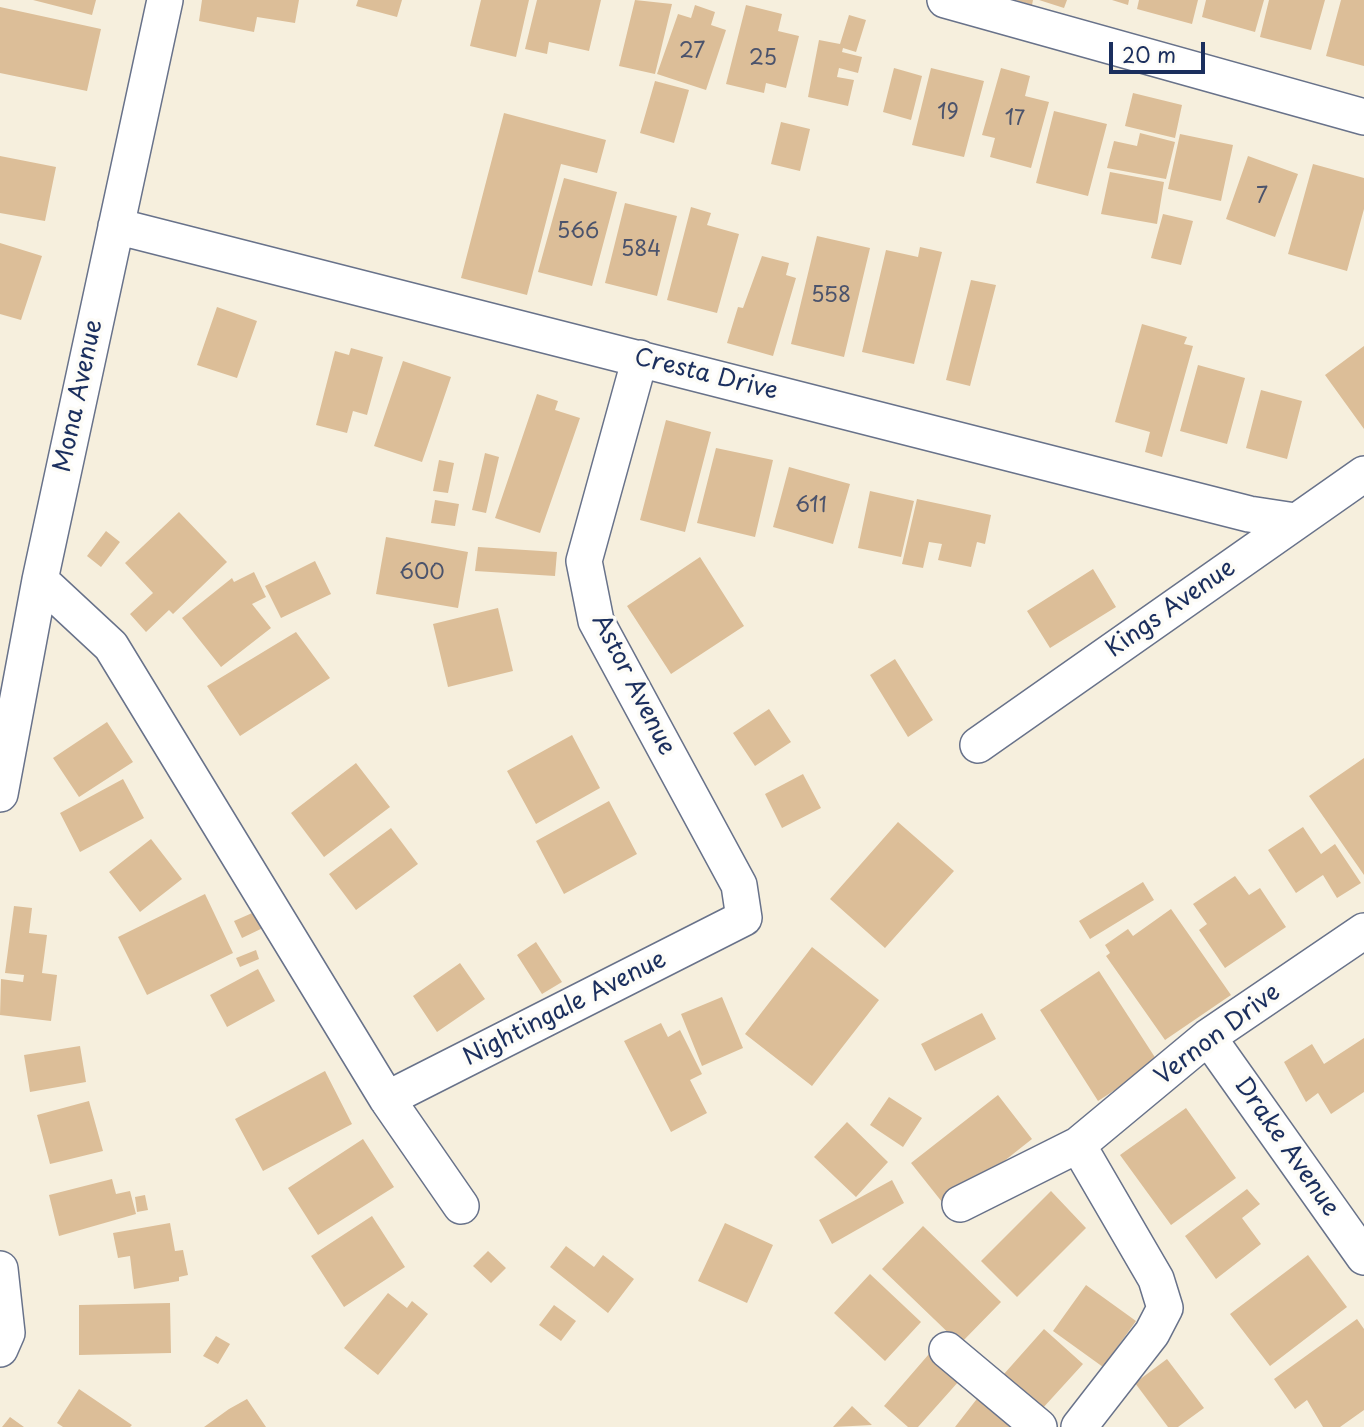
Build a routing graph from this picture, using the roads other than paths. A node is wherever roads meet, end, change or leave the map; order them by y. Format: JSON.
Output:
{"nodes":[{"id":1,"x":165,"y":0,"type":"edge"},
{"id":2,"x":945,"y":0,"type":"edge"},
{"id":3,"x":1364,"y":117,"type":"edge"},
{"id":4,"x":116,"y":226,"type":"junction"},
{"id":5,"x":640,"y":358,"type":"junction"},
{"id":6,"x":1364,"y":474,"type":"edge"},
{"id":7,"x":1296,"y":521,"type":"junction"},
{"id":8,"x":40,"y":580,"type":"junction"},
{"id":9,"x":978,"y":745,"type":"dead end"},
{"id":10,"x":0,"y":794,"type":"edge"},
{"id":11,"x":744,"y":918,"type":"joint"},
{"id":12,"x":1364,"y":931,"type":"edge"},
{"id":13,"x":1208,"y":1037,"type":"junction"},
{"id":14,"x":387,"y":1099,"type":"junction"},
{"id":15,"x":1078,"y":1146,"type":"junction"},
{"id":16,"x":960,"y":1205,"type":"dead end"},
{"id":17,"x":461,"y":1206,"type":"dead end"},
{"id":18,"x":1364,"y":1257,"type":"edge"},
{"id":19,"x":0,"y":1269,"type":"edge"},
{"id":20,"x":0,"y":1349,"type":"edge"},
{"id":21,"x":947,"y":1350,"type":"dead end"},
{"id":22,"x":1039,"y":1427,"type":"edge"},
{"id":23,"x":1079,"y":1427,"type":"edge"}],
"edges":[{"from":1,"to":4,"type":"street","name":"Mona Avenue"},
{"from":2,"to":3,"type":"street"},
{"from":4,"to":5,"type":"street","name":"Cresta Drive"},
{"from":4,"to":8,"type":"street","name":"Mona Avenue"},
{"from":5,"to":7,"type":"street","name":"Cresta Drive"},
{"from":5,"to":11,"type":"street","name":"Astor Avenue"},
{"from":6,"to":7,"type":"street","name":"Kings Avenue"},
{"from":7,"to":9,"type":"street","name":"Kings Avenue"},
{"from":8,"to":10,"type":"street","name":"Mona Avenue"},
{"from":8,"to":14,"type":"street"},
{"from":11,"to":14,"type":"street","name":"Nightingale Avenue"},
{"from":12,"to":13,"type":"street","name":"Vernon Drive"},
{"from":13,"to":15,"type":"street","name":"Vernon Drive"},
{"from":13,"to":18,"type":"street","name":"Drake Avenue"},
{"from":14,"to":17,"type":"street"},
{"from":15,"to":16,"type":"street","name":"Vernon Drive"},
{"from":15,"to":23,"type":"street"},
{"from":19,"to":20,"type":"street"},
{"from":21,"to":22,"type":"street"}]}
